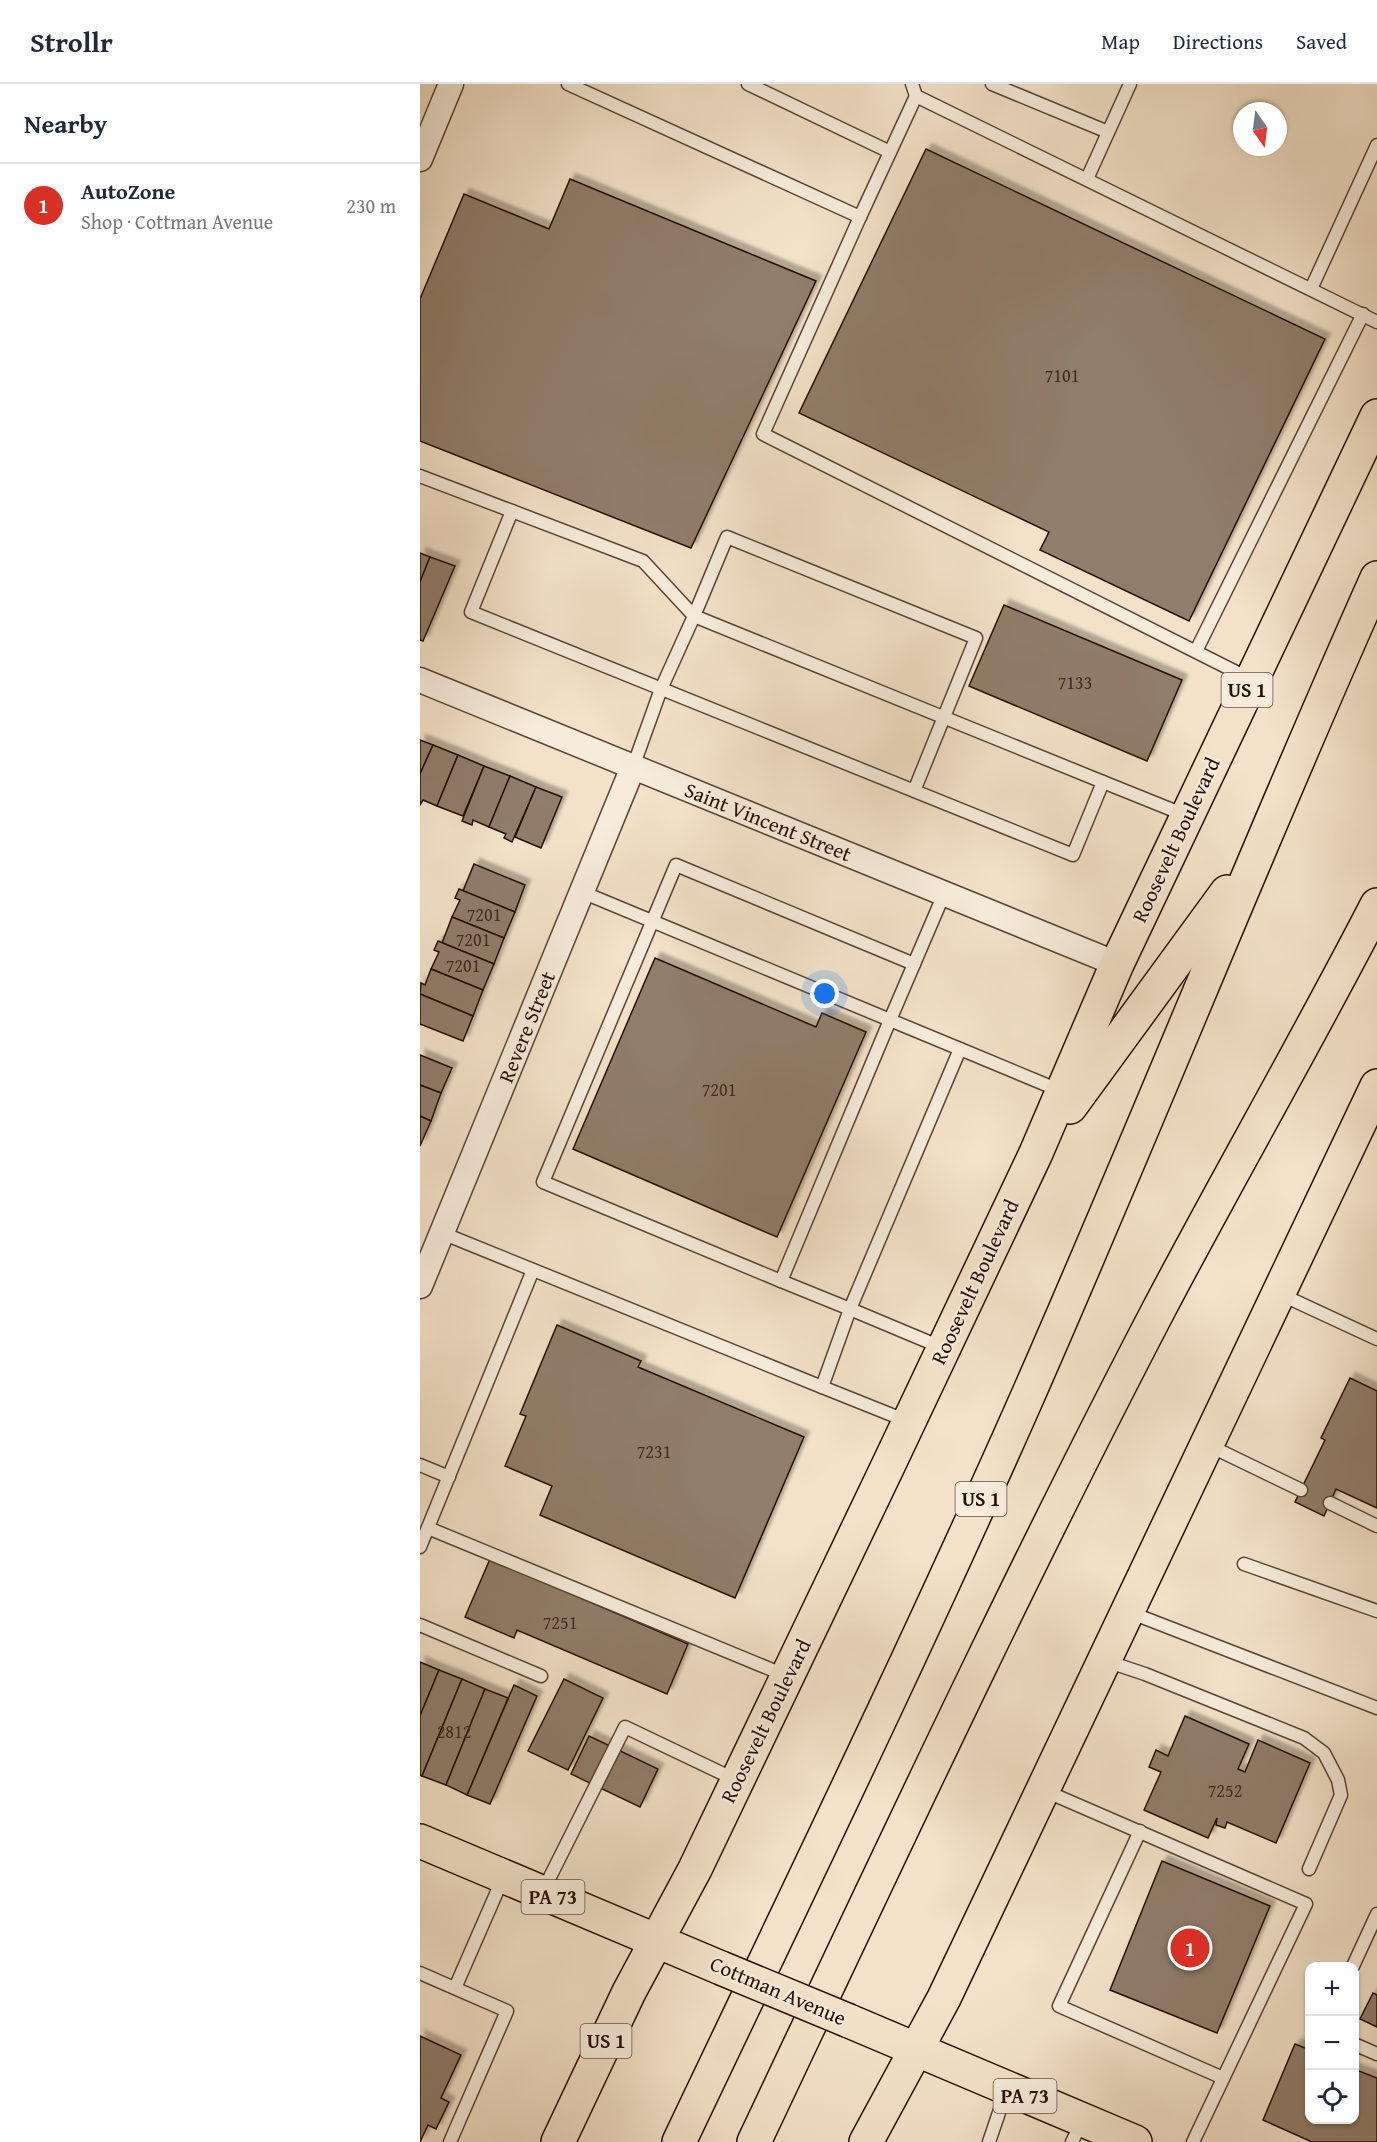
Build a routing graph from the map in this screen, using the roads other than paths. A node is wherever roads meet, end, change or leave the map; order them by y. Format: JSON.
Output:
{"nodes":[{"id":1,"x":451,"y":84,"type":"edge"},
{"id":2,"x":568,"y":84,"type":"edge"},
{"id":3,"x":748,"y":84,"type":"edge"},
{"id":4,"x":992,"y":84,"type":"edge"},
{"id":5,"x":1130,"y":84,"type":"edge"},
{"id":6,"x":914,"y":90,"type":"edge"},
{"id":7,"x":1108,"y":132,"type":"junction"},
{"id":8,"x":1377,"y":145,"type":"edge"},
{"id":9,"x":890,"y":152,"type":"junction"},
{"id":10,"x":420,"y":159,"type":"edge"},
{"id":11,"x":1087,"y":179,"type":"junction"},
{"id":12,"x":860,"y":217,"type":"junction"},
{"id":13,"x":1311,"y":289,"type":"junction"},
{"id":14,"x":1363,"y":314,"type":"junction"},
{"id":15,"x":1377,"y":322,"type":"edge"},
{"id":16,"x":1377,"y":416,"type":"edge"},
{"id":17,"x":420,"y":476,"type":"edge"},
{"id":18,"x":512,"y":511,"type":"junction"},
{"id":19,"x":1377,"y":578,"type":"edge"},
{"id":20,"x":694,"y":616,"type":"junction"},
{"id":21,"x":1196,"y":651,"type":"junction"},
{"id":22,"x":420,"y":680,"type":"edge"},
{"id":23,"x":1252,"y":680,"type":"junction"},
{"id":24,"x":661,"y":689,"type":"junction"},
{"id":25,"x":944,"y":717,"type":"junction"},
{"id":26,"x":633,"y":766,"type":"junction"},
{"id":27,"x":1103,"y":782,"type":"junction"},
{"id":28,"x":914,"y":791,"type":"junction"},
{"id":29,"x":1187,"y":816,"type":"junction"},
{"id":30,"x":1260,"y":846,"type":"junction"},
{"id":31,"x":582,"y":892,"type":"junction"},
{"id":32,"x":944,"y":894,"type":"junction"},
{"id":33,"x":1377,"y":905,"type":"edge"},
{"id":34,"x":652,"y":923,"type":"junction"},
{"id":35,"x":914,"y":964,"type":"junction"},
{"id":36,"x":1117,"y":964,"type":"junction"},
{"id":37,"x":890,"y":1020,"type":"junction"},
{"id":38,"x":960,"y":1049,"type":"junction"},
{"id":39,"x":1377,"y":1086,"type":"edge"},
{"id":40,"x":1062,"y":1092,"type":"junction"},
{"id":41,"x":1036,"y":1153,"type":"junction"},
{"id":42,"x":442,"y":1233,"type":"junction"},
{"id":43,"x":533,"y":1270,"type":"junction"},
{"id":44,"x":781,"y":1281,"type":"junction"},
{"id":45,"x":420,"y":1286,"type":"edge"},
{"id":46,"x":1279,"y":1293,"type":"junction"},
{"id":47,"x":850,"y":1310,"type":"junction"},
{"id":48,"x":1377,"y":1339,"type":"edge"},
{"id":49,"x":944,"y":1348,"type":"junction"},
{"id":50,"x":822,"y":1387,"type":"junction"},
{"id":51,"x":909,"y":1421,"type":"junction"},
{"id":52,"x":1207,"y":1445,"type":"junction"},
{"id":53,"x":420,"y":1465,"type":"edge"},
{"id":54,"x":449,"y":1477,"type":"junction"},
{"id":55,"x":1301,"y":1490,"type":"dead end"},
{"id":56,"x":1330,"y":1503,"type":"dead end"},
{"id":57,"x":1377,"y":1526,"type":"edge"},
{"id":58,"x":428,"y":1528,"type":"junction"},
{"id":59,"x":420,"y":1547,"type":"edge"},
{"id":60,"x":1244,"y":1564,"type":"dead end"},
{"id":61,"x":1127,"y":1611,"type":"junction"},
{"id":62,"x":1377,"y":1611,"type":"edge"},
{"id":63,"x":420,"y":1625,"type":"edge"},
{"id":64,"x":1104,"y":1660,"type":"junction"},
{"id":65,"x":541,"y":1676,"type":"dead end"},
{"id":66,"x":788,"y":1676,"type":"junction"},
{"id":67,"x":1377,"y":1708,"type":"edge"},
{"id":68,"x":737,"y":1780,"type":"junction"},
{"id":69,"x":1043,"y":1790,"type":"junction"},
{"id":70,"x":1140,"y":1831,"type":"junction"},
{"id":71,"x":420,"y":1841,"type":"edge"},
{"id":72,"x":1309,"y":1869,"type":"dead end"},
{"id":73,"x":504,"y":1877,"type":"junction"},
{"id":74,"x":542,"y":1893,"type":"junction"},
{"id":75,"x":1377,"y":1914,"type":"edge"},
{"id":76,"x":657,"y":1941,"type":"junction"},
{"id":77,"x":1355,"y":1962,"type":"edge"},
{"id":78,"x":420,"y":1973,"type":"edge"},
{"id":79,"x":455,"y":1988,"type":"junction"},
{"id":80,"x":1359,"y":2045,"type":"edge"},
{"id":81,"x":915,"y":2049,"type":"junction"},
{"id":82,"x":1377,"y":2054,"type":"edge"},
{"id":83,"x":1223,"y":2078,"type":"junction"},
{"id":84,"x":1007,"y":2088,"type":"junction"},
{"id":85,"x":1077,"y":2131,"type":"edge"},
{"id":86,"x":450,"y":2142,"type":"edge"},
{"id":87,"x":558,"y":2142,"type":"edge"},
{"id":88,"x":679,"y":2142,"type":"edge"},
{"id":89,"x":754,"y":2142,"type":"edge"},
{"id":90,"x":866,"y":2142,"type":"edge"},
{"id":91,"x":989,"y":2142,"type":"edge"},
{"id":92,"x":1135,"y":2142,"type":"edge"},
{"id":93,"x":1193,"y":2142,"type":"edge"}],
"edges":[{"from":1,"to":10,"type":"street"},
{"from":2,"to":12,"type":"lane"},
{"from":3,"to":9,"type":"lane"},
{"from":4,"to":7,"type":"lane"},
{"from":5,"to":7,"type":"lane"},
{"from":6,"to":9,"type":"lane"},
{"from":6,"to":11,"type":"lane"},
{"from":7,"to":11,"type":"lane"},
{"from":8,"to":13,"type":"lane"},
{"from":9,"to":12,"type":"lane"},
{"from":11,"to":13,"type":"lane"},
{"from":12,"to":21,"type":"lane"},
{"from":13,"to":14,"type":"lane"},
{"from":14,"to":15,"type":"lane"},
{"from":14,"to":21,"type":"lane"},
{"from":16,"to":23,"type":"main road","name":"Roosevelt Boulevard","number":"US 1"},
{"from":17,"to":18,"type":"lane"},
{"from":18,"to":20,"type":"lane"},
{"from":18,"to":24,"type":"lane"},
{"from":19,"to":30,"type":"main road","number":"US 1"},
{"from":20,"to":24,"type":"lane"},
{"from":20,"to":25,"type":"lane"},
{"from":20,"to":25,"type":"lane"},
{"from":21,"to":23,"type":"lane"},
{"from":22,"to":26,"type":"street","name":"Saint Vincent Street"},
{"from":23,"to":29,"type":"main road","name":"Roosevelt Boulevard","number":"US 1"},
{"from":24,"to":26,"type":"lane"},
{"from":24,"to":28,"type":"lane"},
{"from":25,"to":27,"type":"lane"},
{"from":25,"to":28,"type":"lane"},
{"from":26,"to":31,"type":"street","name":"Revere Street"},
{"from":26,"to":32,"type":"street","name":"Saint Vincent Street"},
{"from":27,"to":28,"type":"lane"},
{"from":27,"to":29,"type":"lane"},
{"from":29,"to":36,"type":"main road","name":"Roosevelt Boulevard","number":"US 1"},
{"from":30,"to":41,"type":"main road"},
{"from":30,"to":88,"type":"main road","number":"US 1"},
{"from":31,"to":34,"type":"lane"},
{"from":31,"to":42,"type":"street","name":"Revere Street"},
{"from":32,"to":35,"type":"lane"},
{"from":32,"to":36,"type":"street","name":"Saint Vincent Street"},
{"from":33,"to":89,"type":"main road"},
{"from":34,"to":35,"type":"lane"},
{"from":34,"to":37,"type":"lane"},
{"from":34,"to":44,"type":"lane"},
{"from":35,"to":37,"type":"lane"},
{"from":36,"to":40,"type":"main road","name":"Roosevelt Boulevard","number":"US 1"},
{"from":37,"to":38,"type":"lane"},
{"from":37,"to":44,"type":"lane"},
{"from":38,"to":40,"type":"lane"},
{"from":38,"to":47,"type":"lane"},
{"from":39,"to":46,"type":"main road"},
{"from":40,"to":41,"type":"main road","name":"Roosevelt Boulevard","number":"US 1"},
{"from":41,"to":49,"type":"main road","name":"Roosevelt Boulevard","number":"US 1"},
{"from":42,"to":43,"type":"lane"},
{"from":42,"to":45,"type":"street","name":"Revere Street"},
{"from":43,"to":50,"type":"lane"},
{"from":43,"to":54,"type":"lane"},
{"from":44,"to":47,"type":"lane"},
{"from":46,"to":48,"type":"lane"},
{"from":46,"to":52,"type":"main road"},
{"from":47,"to":49,"type":"lane"},
{"from":47,"to":50,"type":"lane"},
{"from":49,"to":51,"type":"main road","name":"Roosevelt Boulevard","number":"US 1"},
{"from":50,"to":51,"type":"lane"},
{"from":51,"to":66,"type":"main road","name":"Roosevelt Boulevard","number":"US 1"},
{"from":52,"to":55,"type":"lane"},
{"from":52,"to":61,"type":"main road"},
{"from":53,"to":54,"type":"lane"},
{"from":54,"to":58,"type":"lane"},
{"from":56,"to":57,"type":"lane"},
{"from":58,"to":59,"type":"lane"},
{"from":58,"to":66,"type":"lane"},
{"from":60,"to":62,"type":"lane"},
{"from":61,"to":64,"type":"main road"},
{"from":61,"to":67,"type":"lane"},
{"from":63,"to":65,"type":"lane"},
{"from":64,"to":69,"type":"main road"},
{"from":64,"to":72,"type":"lane"},
{"from":66,"to":68,"type":"main road","name":"Roosevelt Boulevard","number":"US 1"},
{"from":68,"to":74,"type":"lane"},
{"from":68,"to":76,"type":"main road","name":"Roosevelt Boulevard","number":"US 1"},
{"from":69,"to":70,"type":"lane"},
{"from":69,"to":81,"type":"main road"},
{"from":70,"to":83,"type":"lane"},
{"from":70,"to":83,"type":"lane"},
{"from":71,"to":73,"type":"main road","name":"Cottman Avenue","number":"PA 73"},
{"from":73,"to":74,"type":"main road","name":"Cottman Avenue","number":"PA 73"},
{"from":73,"to":79,"type":"lane"},
{"from":74,"to":76,"type":"main road","name":"Cottman Avenue","number":"PA 73"},
{"from":75,"to":77,"type":"lane"},
{"from":76,"to":81,"type":"main road","name":"Cottman Avenue","number":"PA 73","bridge":true},
{"from":76,"to":87,"type":"main road","name":"Roosevelt Boulevard","number":"US 1"},
{"from":78,"to":79,"type":"lane"},
{"from":79,"to":86,"type":"lane"},
{"from":80,"to":82,"type":"lane"},
{"from":81,"to":84,"type":"main road","name":"Cottman Avenue","number":"PA 73"},
{"from":81,"to":90,"type":"main road"},
{"from":83,"to":93,"type":"lane"},
{"from":84,"to":85,"type":"main road","name":"Cottman Avenue","number":"PA 73"},
{"from":84,"to":91,"type":"lane"},
{"from":85,"to":92,"type":"main road","name":"Cottman Avenue","number":"PA 73"}]}
